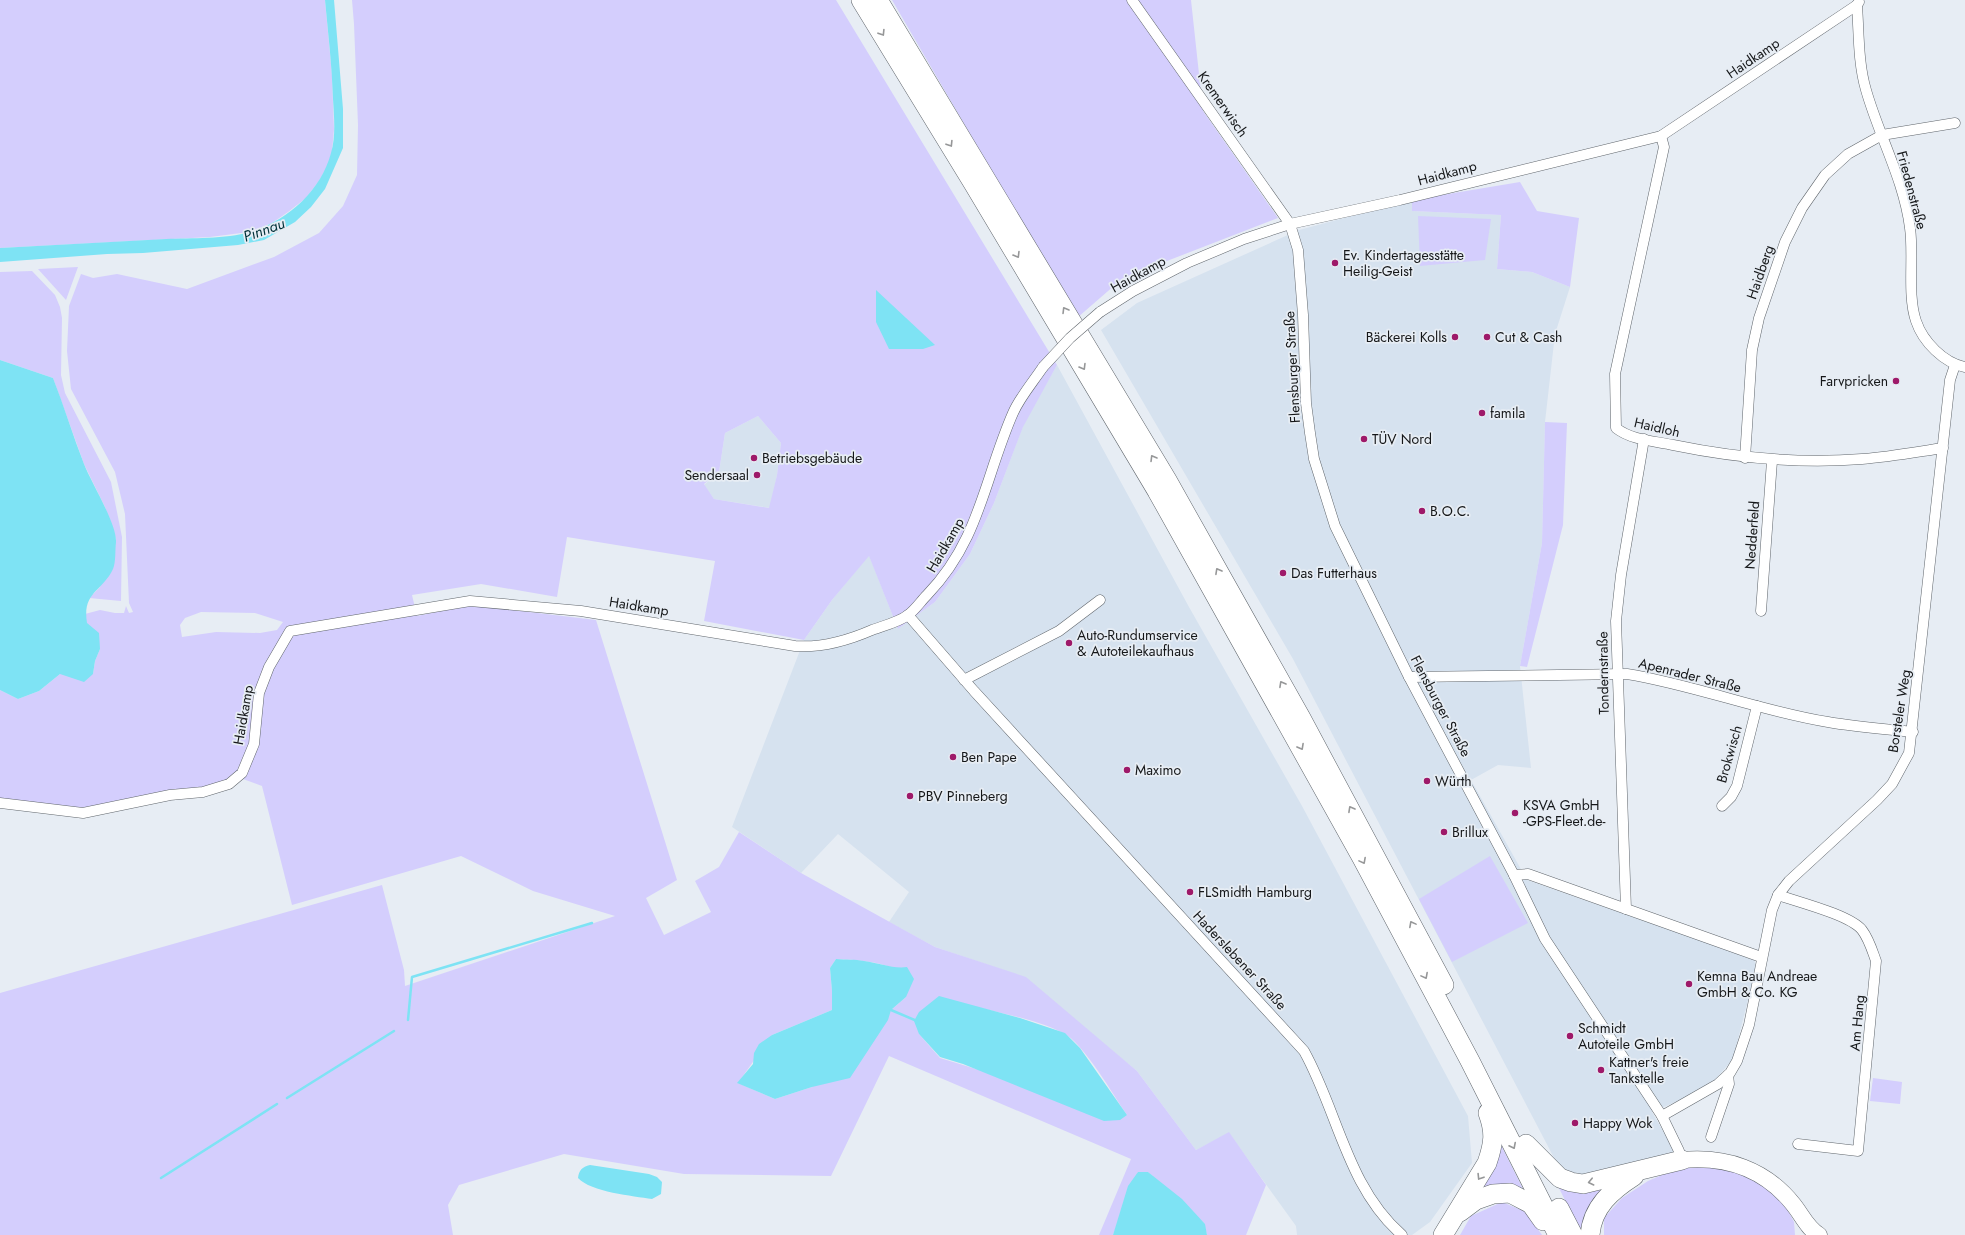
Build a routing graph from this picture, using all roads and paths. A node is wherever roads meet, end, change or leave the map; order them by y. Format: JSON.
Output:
{"nodes":[{"id":1,"x":861,"y":0,"type":"edge"},
{"id":2,"x":878,"y":0,"type":"edge"},
{"id":3,"x":1132,"y":0,"type":"edge"},
{"id":4,"x":1859,"y":3,"type":"edge"},
{"id":5,"x":1955,"y":123,"type":"dead end"},
{"id":6,"x":1882,"y":135,"type":"junction"},
{"id":7,"x":1661,"y":136,"type":"junction"},
{"id":8,"x":1290,"y":224,"type":"junction"},
{"id":9,"x":1954,"y":365,"type":"junction"},
{"id":10,"x":1965,"y":367,"type":"edge"},
{"id":11,"x":1644,"y":439,"type":"junction"},
{"id":12,"x":1943,"y":448,"type":"junction"},
{"id":13,"x":1745,"y":458,"type":"junction"},
{"id":14,"x":1772,"y":460,"type":"junction"},
{"id":15,"x":1100,"y":600,"type":"dead end"},
{"id":16,"x":1761,"y":611,"type":"dead end"},
{"id":17,"x":908,"y":615,"type":"junction"},
{"id":18,"x":1617,"y":674,"type":"junction"},
{"id":19,"x":1409,"y":676,"type":"junction"},
{"id":20,"x":964,"y":680,"type":"junction"},
{"id":21,"x":1757,"y":706,"type":"junction"},
{"id":22,"x":1912,"y":732,"type":"junction"},
{"id":23,"x":0,"y":803,"type":"edge"},
{"id":24,"x":1722,"y":806,"type":"dead end"},
{"id":25,"x":1514,"y":875,"type":"junction"},
{"id":26,"x":1778,"y":895,"type":"junction"},
{"id":27,"x":1626,"y":909,"type":"junction"},
{"id":28,"x":1761,"y":957,"type":"junction"},
{"id":29,"x":1470,"y":1061,"type":"junction"},
{"id":30,"x":1728,"y":1075,"type":"junction"},
{"id":31,"x":1662,"y":1116,"type":"junction"},
{"id":32,"x":1711,"y":1138,"type":"dead end"},
{"id":33,"x":1526,"y":1144,"type":"junction"},
{"id":34,"x":1798,"y":1144,"type":"dead end"},
{"id":35,"x":1682,"y":1160,"type":"junction"},
{"id":36,"x":1643,"y":1170,"type":"junction"},
{"id":37,"x":1455,"y":1216,"type":"junction"},
{"id":38,"x":1813,"y":1232,"type":"edge"},
{"id":39,"x":1402,"y":1235,"type":"edge"},
{"id":40,"x":1443,"y":1235,"type":"edge"},
{"id":41,"x":1553,"y":1235,"type":"edge"},
{"id":42,"x":1558,"y":1235,"type":"edge"},
{"id":43,"x":1573,"y":1235,"type":"edge"},
{"id":44,"x":1590,"y":1235,"type":"edge"}],
"edges":[{"from":1,"to":29,"type":"highway","one_way":true},
{"from":33,"to":2,"type":"highway","one_way":true},
{"from":3,"to":8,"type":"street","name":"Kremerwisch"},
{"from":4,"to":6,"type":"street","name":"Friedenstraße"},
{"from":4,"to":7,"type":"street","name":"Haidkamp"},
{"from":5,"to":6,"type":"street","name":"Haidberg"},
{"from":6,"to":9,"type":"street","name":"Friedenstraße"},
{"from":6,"to":13,"type":"street","name":"Haidberg"},
{"from":7,"to":8,"type":"street","name":"Haidkamp"},
{"from":7,"to":11,"type":"street","name":"Haidloh"},
{"from":8,"to":17,"type":"street","name":"Haidkamp","bridge":true},
{"from":8,"to":19,"type":"street","name":"Flensburger Straße"},
{"from":9,"to":10,"type":"street","name":"Friedenstraße"},
{"from":9,"to":12,"type":"street","name":"Borsteler Weg"},
{"from":11,"to":13,"type":"street","name":"Haidloh"},
{"from":11,"to":18,"type":"street","name":"Tondernstraße"},
{"from":12,"to":14,"type":"street","name":"Haidloh"},
{"from":12,"to":22,"type":"street","name":"Borsteler Weg"},
{"from":13,"to":14,"type":"street","name":"Haidloh"},
{"from":14,"to":16,"type":"street","name":"Nedderfeld"},
{"from":15,"to":20,"type":"street"},
{"from":17,"to":20,"type":"street","name":"Haderslebener Straße"},
{"from":17,"to":23,"type":"street","name":"Haidkamp"},
{"from":18,"to":19,"type":"street","name":"Apenrader Straße"},
{"from":18,"to":21,"type":"street","name":"Apenrader Straße"},
{"from":18,"to":27,"type":"street","name":"Tondernstraße"},
{"from":19,"to":25,"type":"street","name":"Flensburger Straße"},
{"from":20,"to":39,"type":"street","name":"Haderslebener Straße"},
{"from":21,"to":22,"type":"street","name":"Apenrader Straße"},
{"from":21,"to":24,"type":"street","name":"Brokwisch"},
{"from":22,"to":26,"type":"street","name":"Borsteler Weg"},
{"from":25,"to":27,"type":"street"},
{"from":25,"to":31,"type":"street","name":"Flensburger Straße"},
{"from":26,"to":28,"type":"street","name":"Borsteler Weg"},
{"from":26,"to":34,"type":"street","name":"Am Hang"},
{"from":27,"to":28,"type":"street"},
{"from":28,"to":30,"type":"street","name":"Borsteler Weg"},
{"from":29,"to":37,"type":"highway","one_way":true},
{"from":29,"to":42,"type":"highway","one_way":true},
{"from":30,"to":31,"type":"street","name":"Borsteler Weg"},
{"from":30,"to":32,"type":"street","name":"Borsteler Weg"},
{"from":31,"to":35,"type":"street","name":"Flensburger Straße"},
{"from":36,"to":33,"type":"highway","one_way":true},
{"from":33,"to":43,"type":"highway"},
{"from":35,"to":36,"type":"highway"},
{"from":35,"to":38,"type":"main road"},
{"from":36,"to":44,"type":"highway"},
{"from":37,"to":40,"type":"highway"},
{"from":37,"to":41,"type":"highway"}]}
